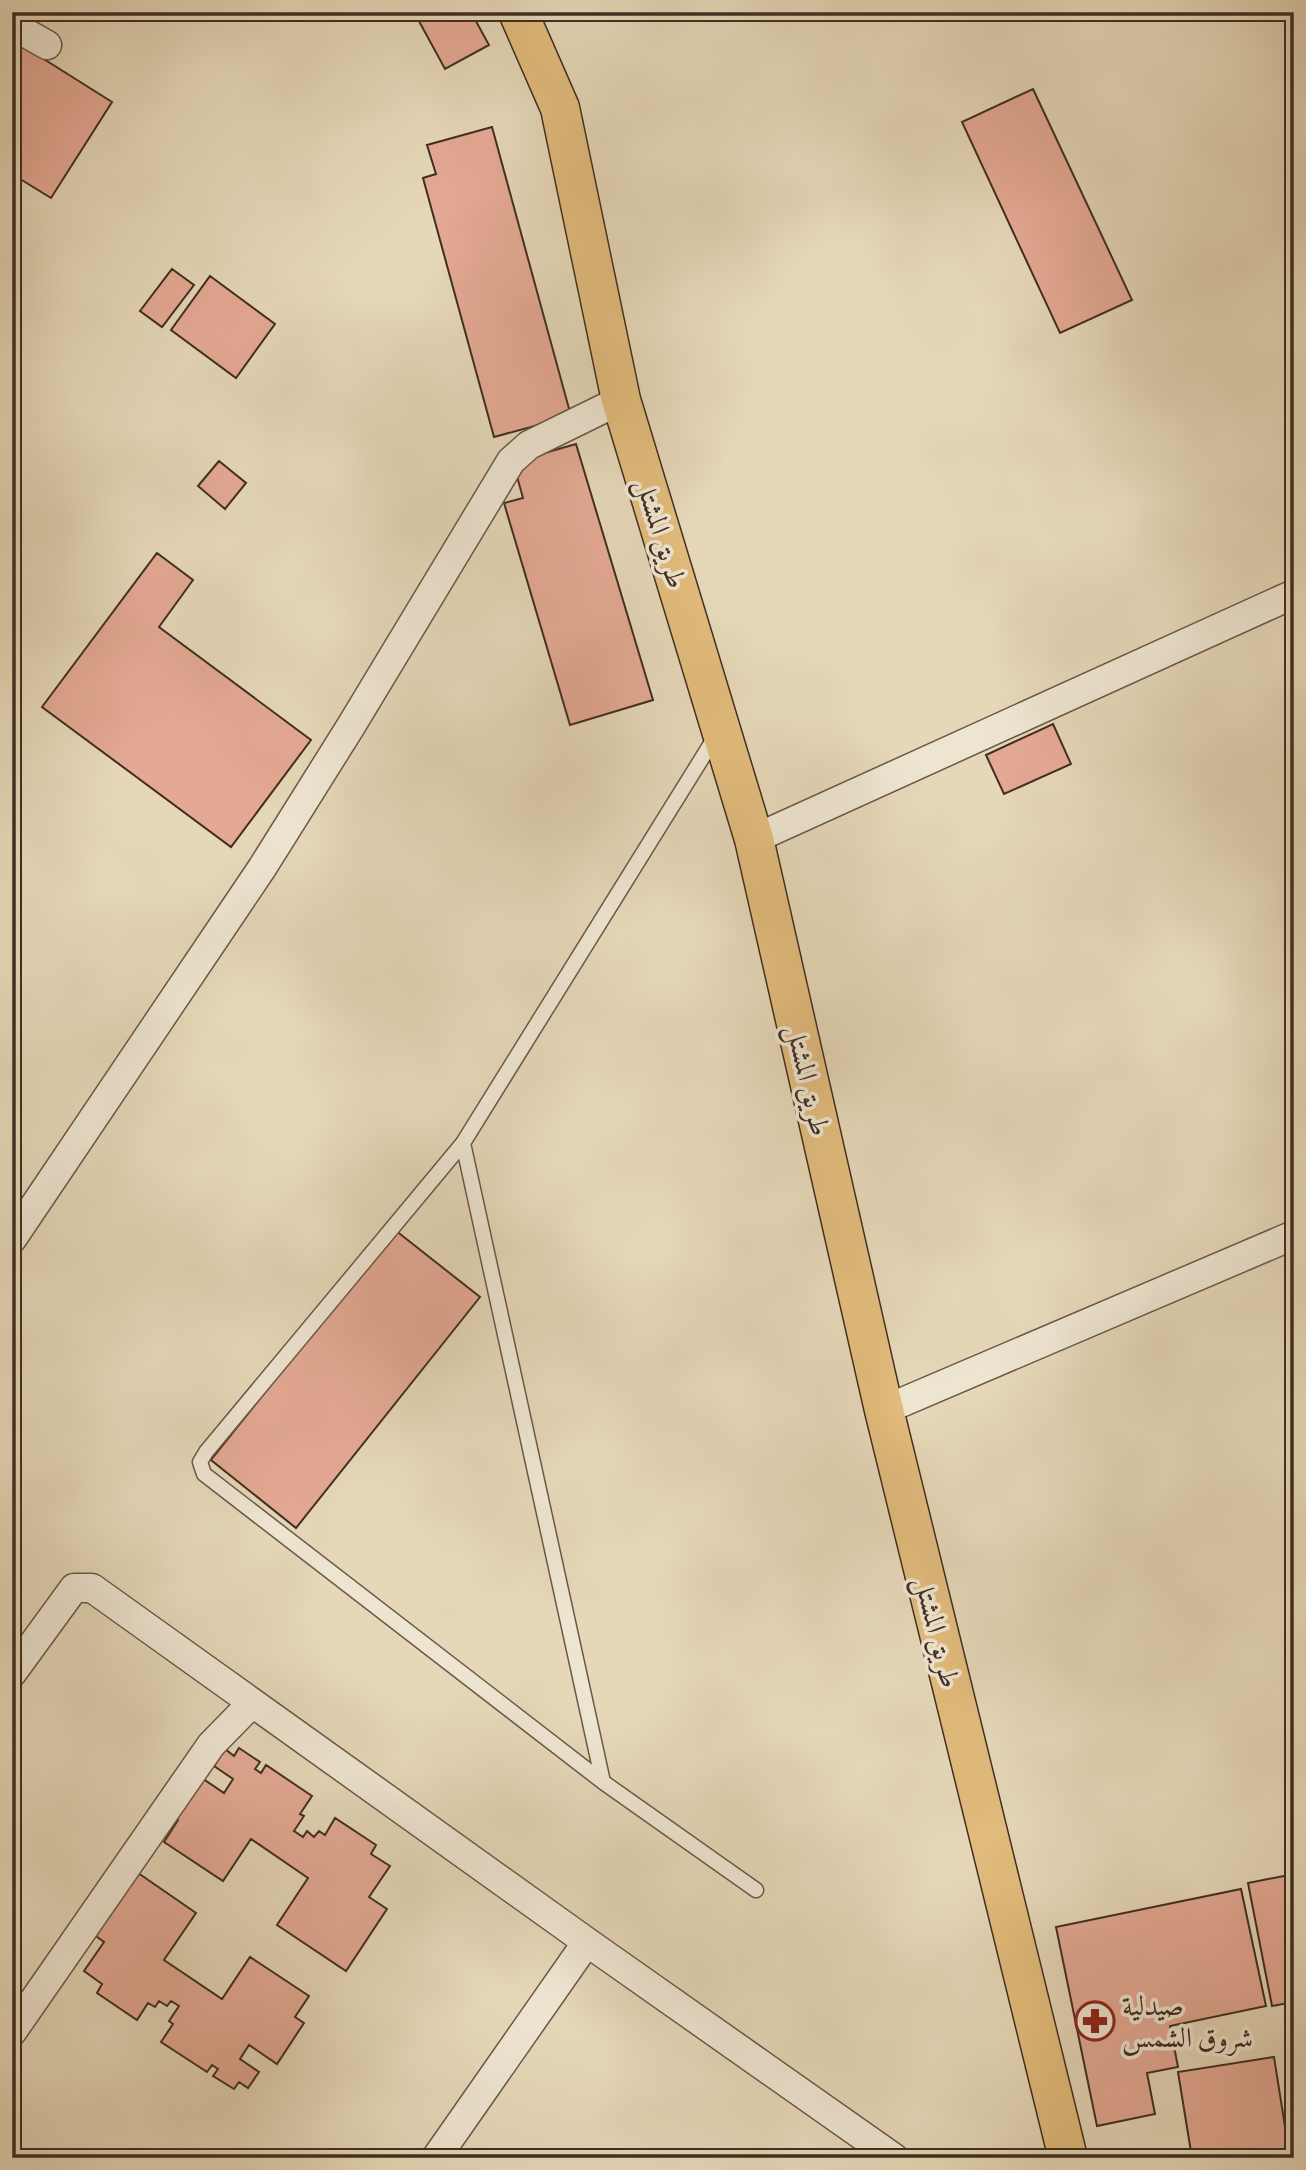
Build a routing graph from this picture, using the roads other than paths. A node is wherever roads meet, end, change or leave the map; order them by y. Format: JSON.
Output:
{"nodes":[{"id":1,"x":518,"y":12,"type":"edge"},
{"id":2,"x":12,"y":25,"type":"edge"},
{"id":3,"x":47,"y":45,"type":"dead end"},
{"id":4,"x":621,"y":400,"type":"junction"},
{"id":5,"x":1294,"y":594,"type":"edge"},
{"id":6,"x":721,"y":726,"type":"junction"},
{"id":7,"x":754,"y":839,"type":"junction"},
{"id":8,"x":463,"y":1143,"type":"junction"},
{"id":9,"x":1294,"y":1235,"type":"edge"},
{"id":10,"x":12,"y":1239,"type":"edge"},
{"id":11,"x":884,"y":1410,"type":"junction"},
{"id":12,"x":12,"y":1673,"type":"edge"},
{"id":13,"x":252,"y":1703,"type":"junction"},
{"id":14,"x":603,"y":1782,"type":"junction"},
{"id":15,"x":757,"y":1890,"type":"dead end"},
{"id":16,"x":587,"y":1942,"type":"junction"},
{"id":17,"x":12,"y":2032,"type":"edge"},
{"id":18,"x":436,"y":2158,"type":"edge"},
{"id":19,"x":894,"y":2158,"type":"edge"},
{"id":20,"x":1068,"y":2158,"type":"edge"}],
"edges":[{"from":1,"to":4,"type":"main road","name":"طريق المشتل"},
{"from":2,"to":3,"type":"street"},
{"from":4,"to":6,"type":"main road","name":"طريق المشتل"},
{"from":4,"to":10,"type":"street"},
{"from":5,"to":7,"type":"street"},
{"from":6,"to":7,"type":"main road","name":"طريق المشتل"},
{"from":6,"to":8,"type":"lane"},
{"from":7,"to":11,"type":"main road","name":"طريق المشتل"},
{"from":8,"to":14,"type":"lane"},
{"from":8,"to":14,"type":"lane"},
{"from":9,"to":11,"type":"street"},
{"from":11,"to":20,"type":"main road","name":"طريق المشتل"},
{"from":12,"to":13,"type":"street"},
{"from":13,"to":16,"type":"street"},
{"from":13,"to":17,"type":"street"},
{"from":14,"to":15,"type":"lane"},
{"from":16,"to":18,"type":"street"},
{"from":16,"to":19,"type":"street"}]}
